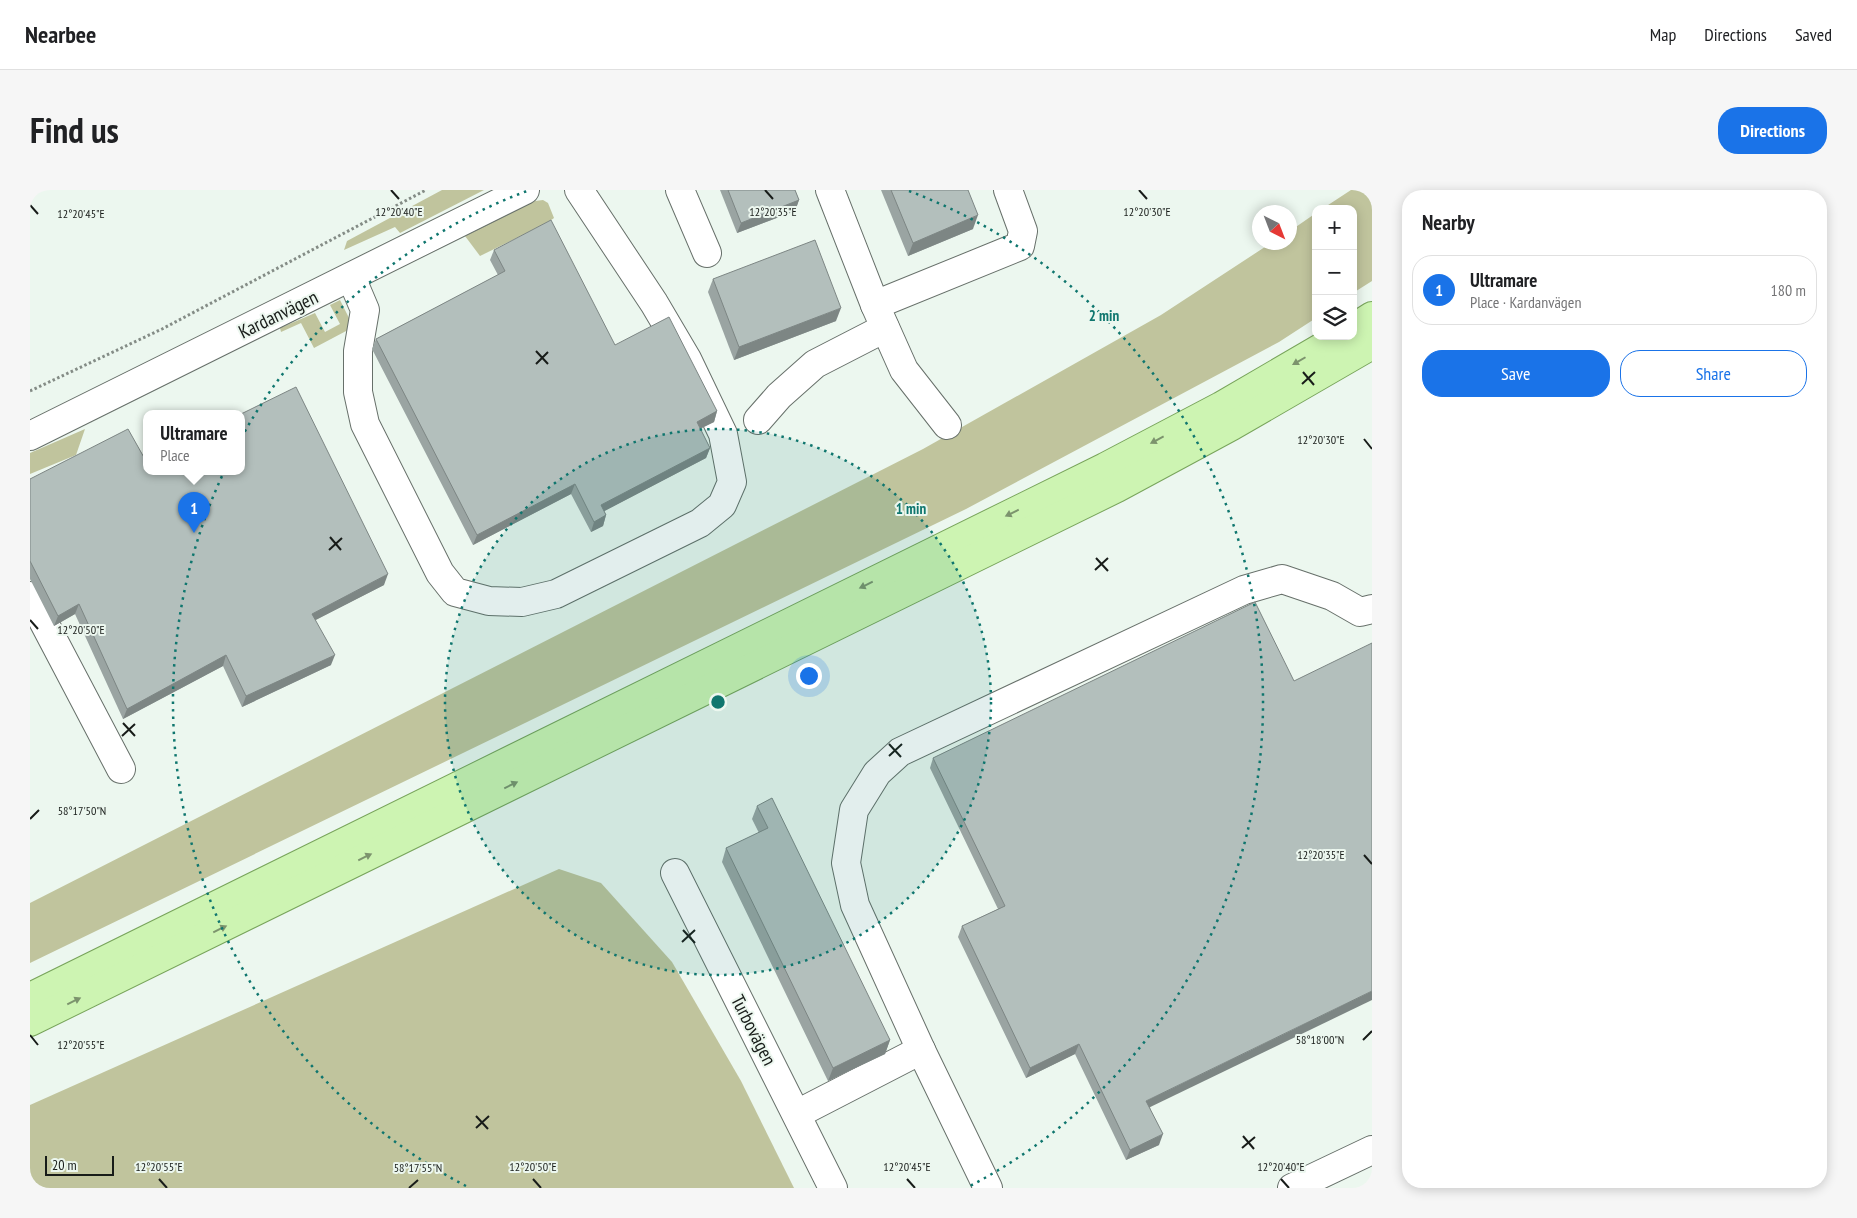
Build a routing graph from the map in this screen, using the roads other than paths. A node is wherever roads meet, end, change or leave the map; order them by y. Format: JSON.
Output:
{"nodes":[{"id":1,"x":525,"y":190,"type":"edge"},
{"id":2,"x":579,"y":190,"type":"edge"},
{"id":3,"x":680,"y":190,"type":"edge"},
{"id":4,"x":830,"y":190,"type":"edge"},
{"id":5,"x":1008,"y":190,"type":"edge"},
{"id":6,"x":707,"y":253,"type":"dead end"},
{"id":7,"x":351,"y":277,"type":"junction"},
{"id":8,"x":1372,"y":316,"type":"edge"},
{"id":9,"x":880,"y":317,"type":"junction"},
{"id":10,"x":1357,"y":325,"type":"edge"},
{"id":11,"x":1334,"y":340,"type":"edge"},
{"id":12,"x":1372,"y":344,"type":"edge"},
{"id":13,"x":758,"y":420,"type":"dead end"},
{"id":14,"x":946,"y":425,"type":"dead end"},
{"id":15,"x":30,"y":436,"type":"edge"},
{"id":16,"x":30,"y":596,"type":"edge"},
{"id":17,"x":1372,"y":609,"type":"edge"},
{"id":18,"x":121,"y":769,"type":"dead end"},
{"id":19,"x":675,"y":873,"type":"dead end"},
{"id":20,"x":30,"y":996,"type":"edge"},
{"id":21,"x":30,"y":1022,"type":"edge"},
{"id":22,"x":920,"y":1050,"type":"junction"},
{"id":23,"x":797,"y":1114,"type":"junction"},
{"id":24,"x":1372,"y":1150,"type":"edge"},
{"id":25,"x":833,"y":1188,"type":"edge"},
{"id":26,"x":988,"y":1188,"type":"edge"},
{"id":27,"x":1292,"y":1188,"type":"edge"}],
"edges":[{"from":1,"to":7,"type":"street","name":"Kardanvägen"},
{"from":2,"to":7,"type":"street"},
{"from":3,"to":6,"type":"street"},
{"from":4,"to":9,"type":"street"},
{"from":5,"to":9,"type":"street"},
{"from":7,"to":15,"type":"street","name":"Kardanvägen"},
{"from":8,"to":10,"type":"main road"},
{"from":9,"to":13,"type":"street"},
{"from":9,"to":14,"type":"street"},
{"from":11,"to":20,"type":"main road","one_way":true},
{"from":21,"to":12,"type":"main road","one_way":true},
{"from":16,"to":18,"type":"street"},
{"from":17,"to":22,"type":"street"},
{"from":19,"to":23,"type":"street","name":"Turbovägen"},
{"from":22,"to":23,"type":"street"},
{"from":22,"to":26,"type":"street"},
{"from":23,"to":25,"type":"street","name":"Turbovägen"},
{"from":24,"to":27,"type":"street"}]}
